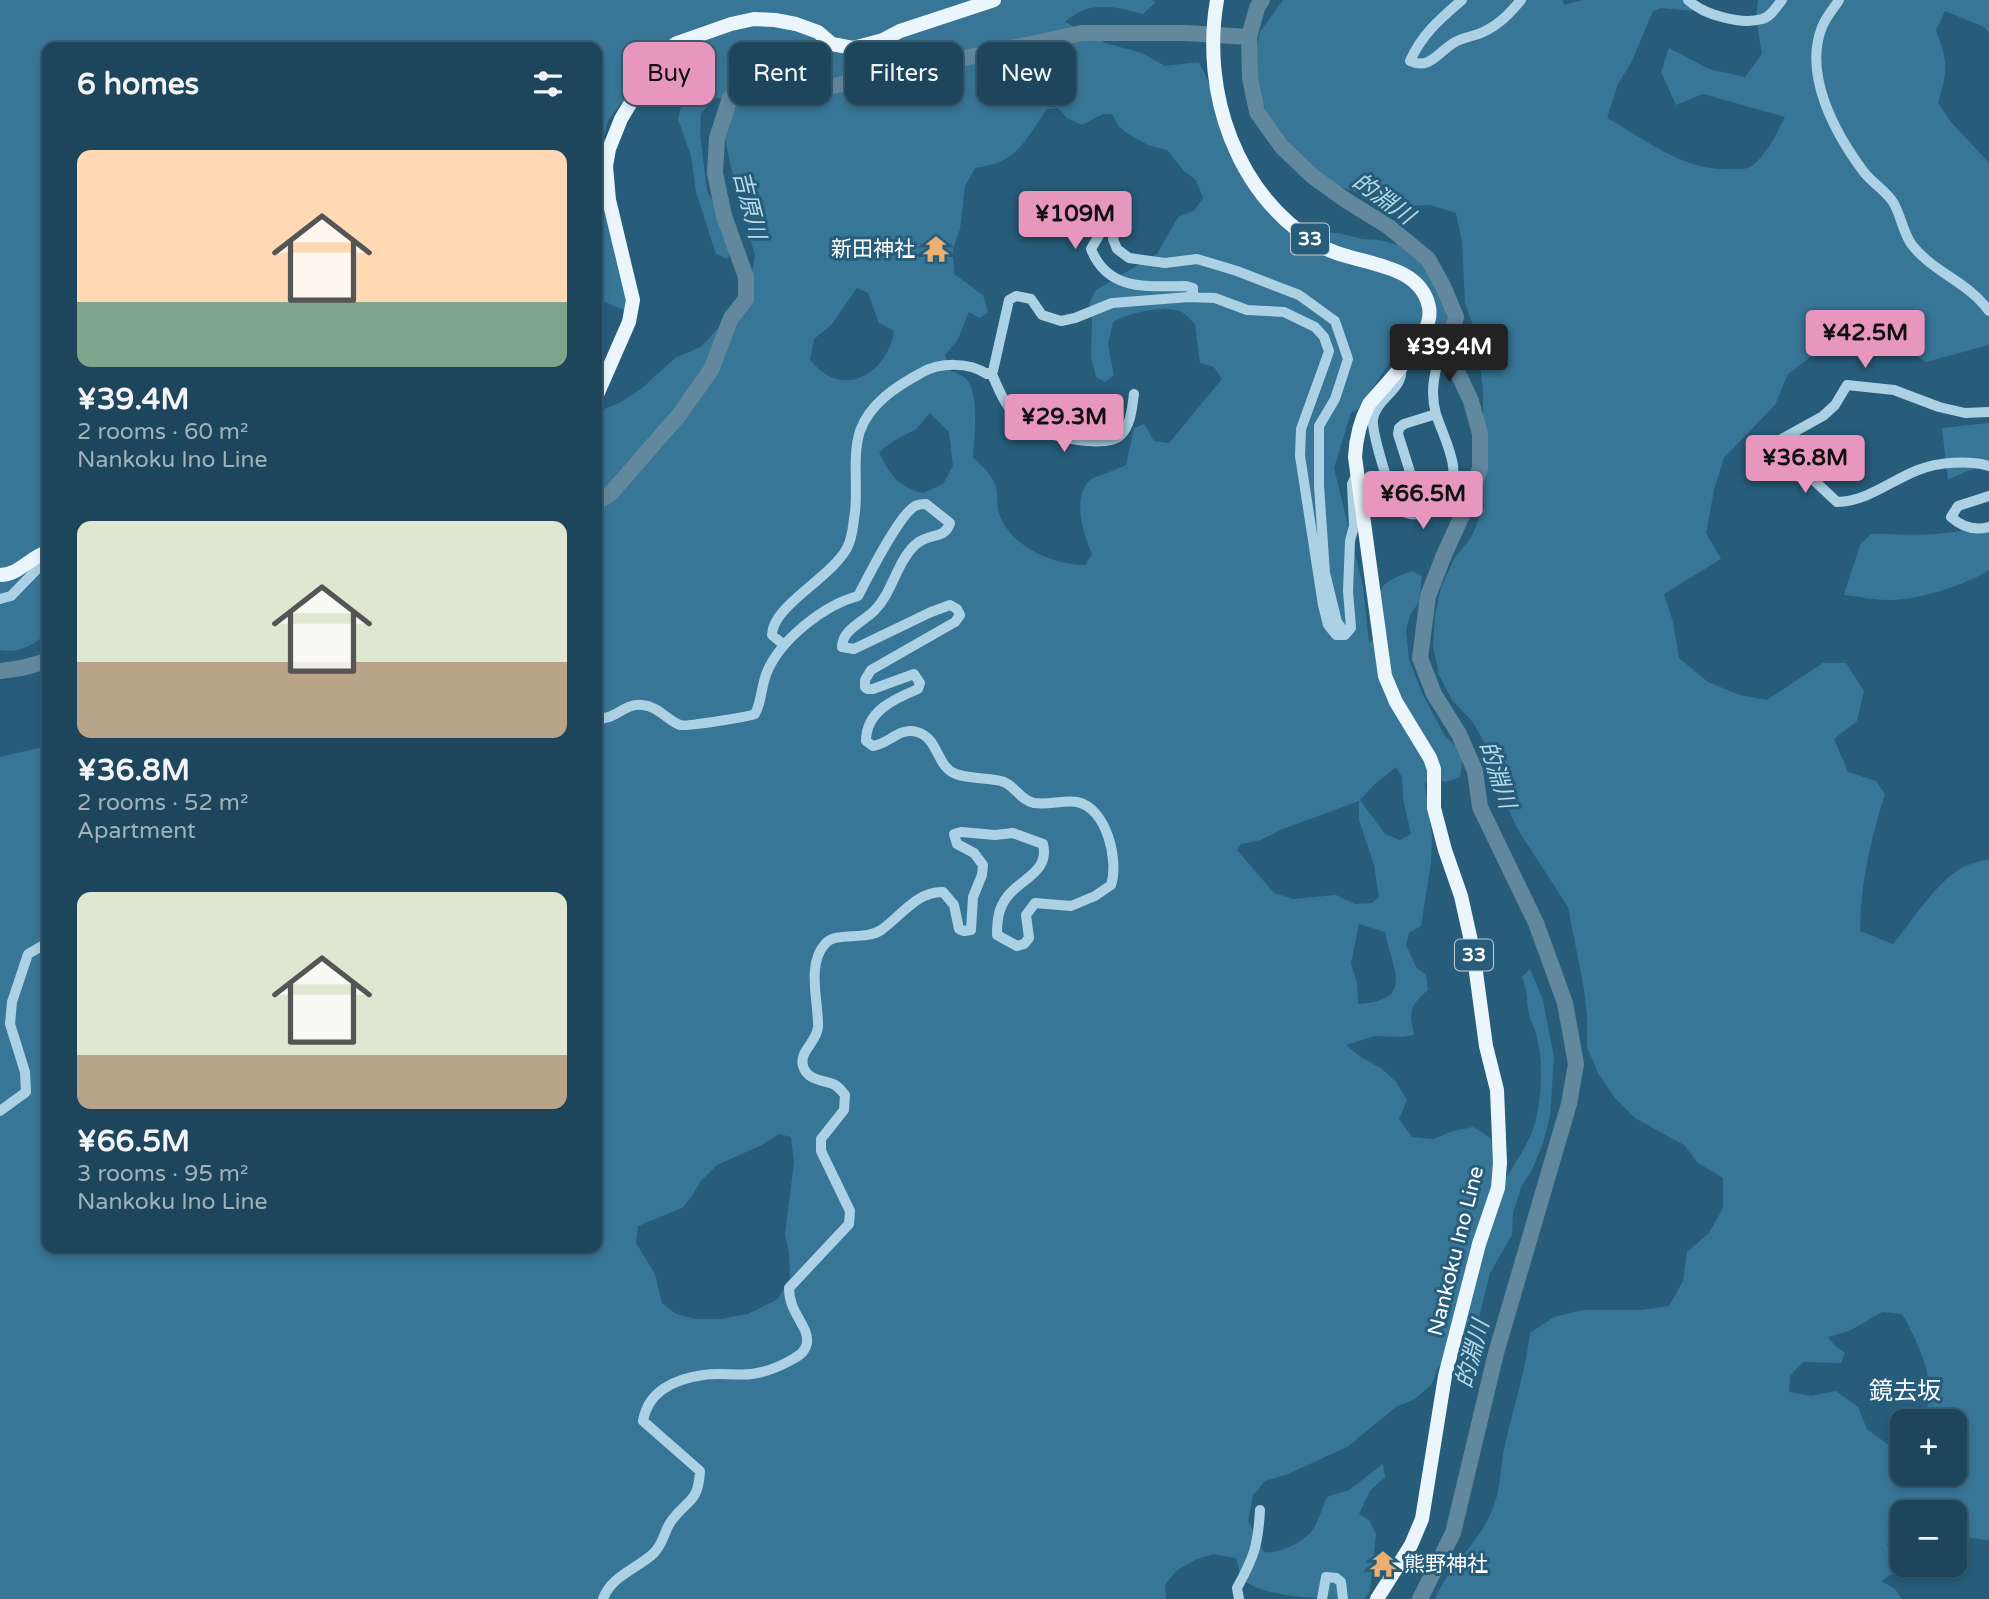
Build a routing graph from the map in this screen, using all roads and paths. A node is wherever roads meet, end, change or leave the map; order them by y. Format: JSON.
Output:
{"nodes":[{"id":1,"x":994,"y":0,"type":"edge"},
{"id":2,"x":1462,"y":0,"type":"edge"},
{"id":3,"x":1521,"y":0,"type":"edge"},
{"id":4,"x":1688,"y":0,"type":"edge"},
{"id":5,"x":1782,"y":0,"type":"edge"},
{"id":6,"x":1839,"y":0,"type":"edge"},
{"id":7,"x":1216,"y":2,"type":"edge"},
{"id":8,"x":1189,"y":298,"type":"junction"},
{"id":9,"x":1989,"y":311,"type":"edge"},
{"id":10,"x":1440,"y":354,"type":"dead end"},
{"id":11,"x":1401,"y":367,"type":"junction"},
{"id":12,"x":991,"y":372,"type":"junction"},
{"id":13,"x":602,"y":384,"type":"edge"},
{"id":14,"x":1134,"y":394,"type":"dead end"},
{"id":15,"x":1989,"y":412,"type":"edge"},
{"id":16,"x":1436,"y":414,"type":"junction"},
{"id":17,"x":1989,"y":466,"type":"edge"},
{"id":18,"x":1357,"y":473,"type":"junction"},
{"id":19,"x":1989,"y":496,"type":"edge"},
{"id":20,"x":1423,"y":513,"type":"junction"},
{"id":21,"x":1989,"y":527,"type":"edge"},
{"id":22,"x":42,"y":553,"type":"edge"},
{"id":23,"x":42,"y":565,"type":"edge"},
{"id":24,"x":0,"y":575,"type":"edge"},
{"id":25,"x":0,"y":599,"type":"edge"},
{"id":26,"x":1346,"y":634,"type":"junction"},
{"id":27,"x":784,"y":645,"type":"junction"},
{"id":28,"x":602,"y":719,"type":"edge"},
{"id":29,"x":42,"y":946,"type":"edge"},
{"id":30,"x":0,"y":1111,"type":"edge"},
{"id":31,"x":1260,"y":1510,"type":"dead end"},
{"id":32,"x":603,"y":1599,"type":"edge"},
{"id":33,"x":1239,"y":1599,"type":"edge"},
{"id":34,"x":1322,"y":1599,"type":"edge"},
{"id":35,"x":1343,"y":1599,"type":"edge"},
{"id":36,"x":1377,"y":1599,"type":"edge"}],
"edges":[{"from":1,"to":13,"type":"main road"},
{"from":2,"to":3,"type":"street"},
{"from":4,"to":5,"type":"street"},
{"from":6,"to":9,"type":"street"},
{"from":7,"to":11,"type":"main road","name":"Nankoku Ino Line","number":"33"},
{"from":8,"to":12,"type":"street"},
{"from":8,"to":26,"type":"street"},
{"from":8,"to":26,"type":"street"},
{"from":10,"to":16,"type":"street"},
{"from":11,"to":18,"type":"main road","name":"Nankoku Ino Line","number":"33"},
{"from":11,"to":20,"type":"street"},
{"from":12,"to":14,"type":"street"},
{"from":12,"to":27,"type":"street"},
{"from":15,"to":17,"type":"street"},
{"from":16,"to":20,"type":"street"},
{"from":16,"to":20,"type":"street"},
{"from":18,"to":26,"type":"street"},
{"from":18,"to":36,"type":"main road","name":"Nankoku Ino Line","number":"33"},
{"from":19,"to":21,"type":"street"},
{"from":22,"to":24,"type":"main road"},
{"from":23,"to":25,"type":"street"},
{"from":27,"to":28,"type":"street"},
{"from":27,"to":32,"type":"street"},
{"from":29,"to":30,"type":"street"},
{"from":31,"to":33,"type":"street"},
{"from":34,"to":35,"type":"street"}]}
